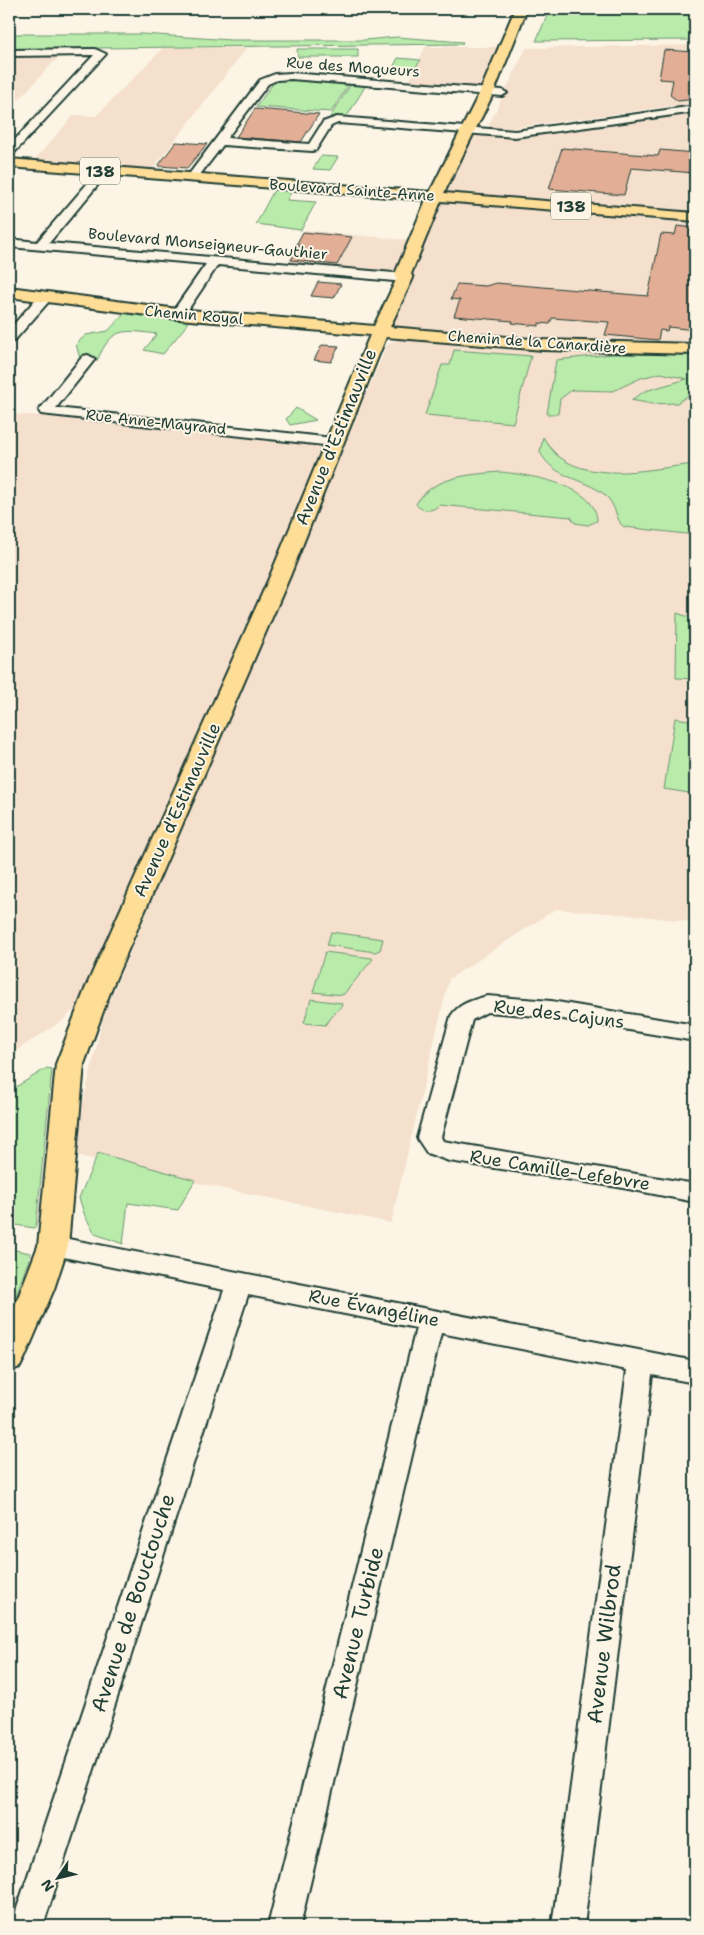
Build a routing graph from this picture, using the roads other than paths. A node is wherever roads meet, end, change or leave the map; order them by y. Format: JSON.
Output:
{"nodes":[{"id":1,"x":521,"y":9,"type":"edge"},
{"id":2,"x":528,"y":26,"type":"dead end"},
{"id":3,"x":100,"y":53,"type":"joint"},
{"id":4,"x":9,"y":54,"type":"edge"},
{"id":5,"x":487,"y":92,"type":"junction"},
{"id":6,"x":502,"y":93,"type":"junction"},
{"id":7,"x":695,"y":109,"type":"edge"},
{"id":8,"x":474,"y":131,"type":"junction"},
{"id":9,"x":220,"y":141,"type":"junction"},
{"id":10,"x":9,"y":152,"type":"edge"},
{"id":11,"x":9,"y":163,"type":"edge"},
{"id":12,"x":103,"y":172,"type":"junction"},
{"id":13,"x":191,"y":178,"type":"junction"},
{"id":14,"x":441,"y":196,"type":"junction"},
{"id":15,"x":695,"y":217,"type":"edge"},
{"id":16,"x":9,"y":242,"type":"edge"},
{"id":17,"x":40,"y":246,"type":"junction"},
{"id":18,"x":215,"y":261,"type":"junction"},
{"id":19,"x":405,"y":278,"type":"junction"},
{"id":20,"x":9,"y":292,"type":"edge"},
{"id":21,"x":46,"y":296,"type":"junction"},
{"id":22,"x":178,"y":314,"type":"junction"},
{"id":23,"x":380,"y":331,"type":"junction"},
{"id":24,"x":9,"y":338,"type":"edge"},
{"id":25,"x":695,"y":349,"type":"edge"},
{"id":26,"x":88,"y":359,"type":"dead end"},
{"id":27,"x":332,"y":442,"type":"junction"},
{"id":28,"x":695,"y":1033,"type":"edge"},
{"id":29,"x":429,"y":1138,"type":"joint"},
{"id":30,"x":695,"y":1193,"type":"edge"},
{"id":31,"x":53,"y":1246,"type":"junction"},
{"id":32,"x":240,"y":1281,"type":"junction"},
{"id":33,"x":431,"y":1319,"type":"junction"},
{"id":34,"x":9,"y":1357,"type":"edge"},
{"id":35,"x":641,"y":1361,"type":"junction"},
{"id":36,"x":695,"y":1372,"type":"edge"},
{"id":37,"x":27,"y":1926,"type":"edge"},
{"id":38,"x":284,"y":1926,"type":"edge"},
{"id":39,"x":568,"y":1926,"type":"edge"}],
"edges":[{"from":1,"to":5,"type":"main road","name":"Avenue d'Estimauville"},
{"from":2,"to":6,"type":"main road","name":"Avenue d'Estimauville"},
{"from":3,"to":4,"type":"street"},
{"from":3,"to":10,"type":"street"},
{"from":5,"to":6,"type":"street","name":"Rue des Moqueurs"},
{"from":5,"to":8,"type":"main road","name":"Avenue d'Estimauville"},
{"from":5,"to":9,"type":"street","name":"Rue des Moqueurs"},
{"from":6,"to":8,"type":"main road","name":"Avenue d'Estimauville"},
{"from":7,"to":8,"type":"street"},
{"from":8,"to":9,"type":"street"},
{"from":8,"to":14,"type":"main road","name":"Avenue d'Estimauville"},
{"from":9,"to":13,"type":"street","name":"Rue des Moqueurs"},
{"from":11,"to":12,"type":"main road","name":"Boulevard Sainte-Anne","number":"138"},
{"from":12,"to":13,"type":"main road","name":"Boulevard Sainte-Anne","number":"138"},
{"from":12,"to":17,"type":"street"},
{"from":13,"to":14,"type":"main road","name":"Boulevard Sainte-Anne","number":"138"},
{"from":14,"to":15,"type":"main road","name":"Boulevard Sainte-Anne","number":"138"},
{"from":14,"to":19,"type":"main road","name":"Avenue d'Estimauville"},
{"from":16,"to":17,"type":"street","name":"Boulevard Monseigneur-Gauthier"},
{"from":17,"to":18,"type":"street","name":"Boulevard Monseigneur-Gauthier"},
{"from":18,"to":19,"type":"street","name":"Boulevard Monseigneur-Gauthier"},
{"from":18,"to":22,"type":"street"},
{"from":19,"to":23,"type":"main road","name":"Avenue d'Estimauville"},
{"from":20,"to":21,"type":"main road","name":"Chemin Royal"},
{"from":21,"to":22,"type":"main road","name":"Chemin Royal"},
{"from":21,"to":24,"type":"street"},
{"from":22,"to":23,"type":"main road","name":"Chemin Royal"},
{"from":23,"to":25,"type":"main road","name":"Chemin de la Canardière"},
{"from":23,"to":27,"type":"main road","name":"Avenue d'Estimauville"},
{"from":26,"to":27,"type":"street","name":"Rue Anne-Mayrand"},
{"from":27,"to":31,"type":"main road","name":"Avenue d'Estimauville"},
{"from":28,"to":29,"type":"street","name":"Rue des Cajuns"},
{"from":29,"to":30,"type":"street","name":"Rue Camille-Lefebvre"},
{"from":31,"to":32,"type":"street","name":"Rue Évangéline"},
{"from":31,"to":34,"type":"main road","name":"Avenue d'Estimauville"},
{"from":32,"to":33,"type":"street","name":"Rue Évangéline"},
{"from":32,"to":37,"type":"street","name":"Avenue de Bouctouche"},
{"from":33,"to":35,"type":"street","name":"Rue Évangéline"},
{"from":33,"to":38,"type":"street","name":"Avenue Turbide"},
{"from":35,"to":36,"type":"street","name":"Rue Évangéline"},
{"from":35,"to":39,"type":"street","name":"Avenue Wilbrod"}]}
